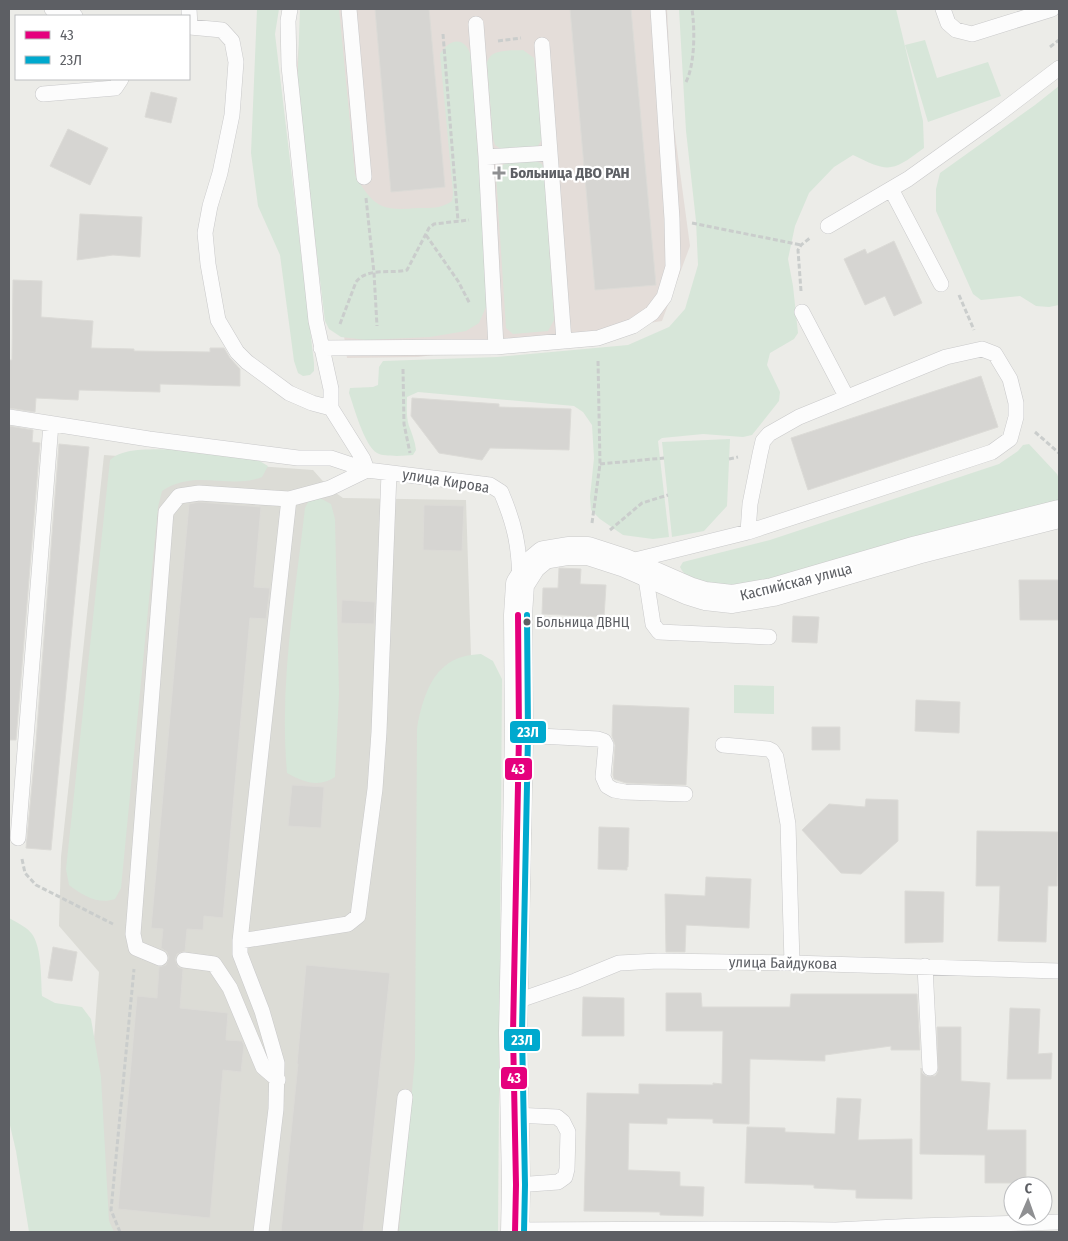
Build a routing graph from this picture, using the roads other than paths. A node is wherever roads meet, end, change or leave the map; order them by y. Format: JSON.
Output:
{"nodes":[{"id":1,"x":52,"y":9,"type":"edge"},
{"id":2,"x":290,"y":9,"type":"edge"},
{"id":3,"x":349,"y":9,"type":"edge"},
{"id":4,"x":658,"y":9,"type":"edge"},
{"id":5,"x":943,"y":9,"type":"edge"},
{"id":6,"x":1052,"y":9,"type":"edge"},
{"id":7,"x":73,"y":15,"type":"edge"},
{"id":8,"x":476,"y":24,"type":"dead end"},
{"id":9,"x":190,"y":27,"type":"edge"},
{"id":10,"x":542,"y":45,"type":"road end"},
{"id":11,"x":1059,"y":68,"type":"edge"},
{"id":12,"x":120,"y":80,"type":"edge"},
{"id":13,"x":43,"y":94,"type":"dead end"},
{"id":14,"x":550,"y":152,"type":"junction"},
{"id":15,"x":486,"y":157,"type":"junction"},
{"id":16,"x":364,"y":177,"type":"road end"},
{"id":17,"x":891,"y":189,"type":"junction"},
{"id":18,"x":828,"y":226,"type":"road end"},
{"id":19,"x":940,"y":284,"type":"dead end"},
{"id":20,"x":802,"y":312,"type":"road end"},
{"id":21,"x":564,"y":341,"type":"junction"},
{"id":22,"x":496,"y":346,"type":"junction"},
{"id":23,"x":326,"y":348,"type":"junction"},
{"id":24,"x":846,"y":396,"type":"junction"},
{"id":25,"x":331,"y":408,"type":"junction"},
{"id":26,"x":9,"y":417,"type":"edge"},
{"id":27,"x":51,"y":424,"type":"junction"},
{"id":28,"x":367,"y":470,"type":"junction"},
{"id":29,"x":389,"y":473,"type":"junction"},
{"id":30,"x":289,"y":499,"type":"junction"},
{"id":31,"x":1059,"y":514,"type":"edge"},
{"id":32,"x":748,"y":532,"type":"junction"},
{"id":33,"x":635,"y":567,"type":"junction"},
{"id":34,"x":520,"y":584,"type":"junction"},
{"id":35,"x":769,"y":637,"type":"dead end"},
{"id":36,"x":519,"y":734,"type":"junction"},
{"id":37,"x":723,"y":745,"type":"dead end"},
{"id":38,"x":685,"y":794,"type":"dead end"},
{"id":39,"x":18,"y":838,"type":"road end"},
{"id":40,"x":240,"y":941,"type":"junction"},
{"id":41,"x":160,"y":958,"type":"dead end"},
{"id":42,"x":184,"y":960,"type":"dead end"},
{"id":43,"x":792,"y":963,"type":"junction"},
{"id":44,"x":925,"y":966,"type":"junction"},
{"id":45,"x":1059,"y":971,"type":"edge"},
{"id":46,"x":514,"y":1002,"type":"junction"},
{"id":47,"x":930,"y":1068,"type":"dead end"},
{"id":48,"x":278,"y":1080,"type":"junction"},
{"id":49,"x":404,"y":1097,"type":"dead end"},
{"id":50,"x":514,"y":1115,"type":"junction"},
{"id":51,"x":516,"y":1185,"type":"junction"},
{"id":52,"x":1059,"y":1222,"type":"edge"},
{"id":53,"x":722,"y":1230,"type":"edge"},
{"id":54,"x":515,"y":1231,"type":"edge"},
{"id":55,"x":836,"y":1231,"type":"edge"},
{"id":56,"x":261,"y":1232,"type":"edge"},
{"id":57,"x":390,"y":1232,"type":"edge"}],
"edges":[{"from":1,"to":7,"type":"lane"},
{"from":2,"to":23,"type":"lane"},
{"from":3,"to":16,"type":"lane"},
{"from":4,"to":21,"type":"lane"},
{"from":5,"to":6,"type":"lane"},
{"from":8,"to":15,"type":"lane"},
{"from":9,"to":25,"type":"lane"},
{"from":10,"to":14,"type":"lane"},
{"from":11,"to":17,"type":"lane"},
{"from":12,"to":13,"type":"lane"},
{"from":14,"to":15,"type":"lane"},
{"from":14,"to":21,"type":"lane"},
{"from":15,"to":22,"type":"lane"},
{"from":17,"to":18,"type":"lane"},
{"from":17,"to":19,"type":"lane"},
{"from":20,"to":24,"type":"lane"},
{"from":21,"to":22,"type":"lane"},
{"from":22,"to":23,"type":"lane"},
{"from":23,"to":25,"type":"lane"},
{"from":24,"to":32,"type":"lane"},
{"from":24,"to":32,"type":"lane"},
{"from":25,"to":28,"type":"lane"},
{"from":26,"to":27,"type":"lane","name":"улица Кирова"},
{"from":27,"to":28,"type":"lane","name":"улица Кирова"},
{"from":27,"to":39,"type":"lane"},
{"from":28,"to":29,"type":"lane","name":"улица Кирова"},
{"from":28,"to":30,"type":"lane"},
{"from":29,"to":34,"type":"lane","name":"улица Кирова"},
{"from":29,"to":40,"type":"lane"},
{"from":30,"to":40,"type":"lane"},
{"from":30,"to":41,"type":"lane"},
{"from":31,"to":33,"type":"street","name":"Каспийская улица"},
{"from":32,"to":33,"type":"lane"},
{"from":33,"to":34,"type":"street","name":"Каспийская улица"},
{"from":33,"to":35,"type":"lane"},
{"from":34,"to":36,"type":"street","name":"улица Кирова"},
{"from":36,"to":38,"type":"lane"},
{"from":36,"to":46,"type":"street","name":"улица Кирова"},
{"from":37,"to":43,"type":"lane"},
{"from":40,"to":48,"type":"lane"},
{"from":42,"to":48,"type":"lane"},
{"from":43,"to":44,"type":"lane","name":"улица Байдукова"},
{"from":43,"to":46,"type":"lane","name":"улица Байдукова"},
{"from":44,"to":45,"type":"lane","name":"улица Байдукова"},
{"from":44,"to":47,"type":"lane"},
{"from":46,"to":50,"type":"street","name":"улица Кирова"},
{"from":48,"to":56,"type":"lane"},
{"from":49,"to":57,"type":"lane"},
{"from":50,"to":51,"type":"street","name":"улица Кирова"},
{"from":50,"to":51,"type":"lane"},
{"from":51,"to":54,"type":"street","name":"улица Кирова"},
{"from":52,"to":55,"type":"lane"},
{"from":53,"to":54,"type":"lane"},
{"from":53,"to":55,"type":"lane"}]}
